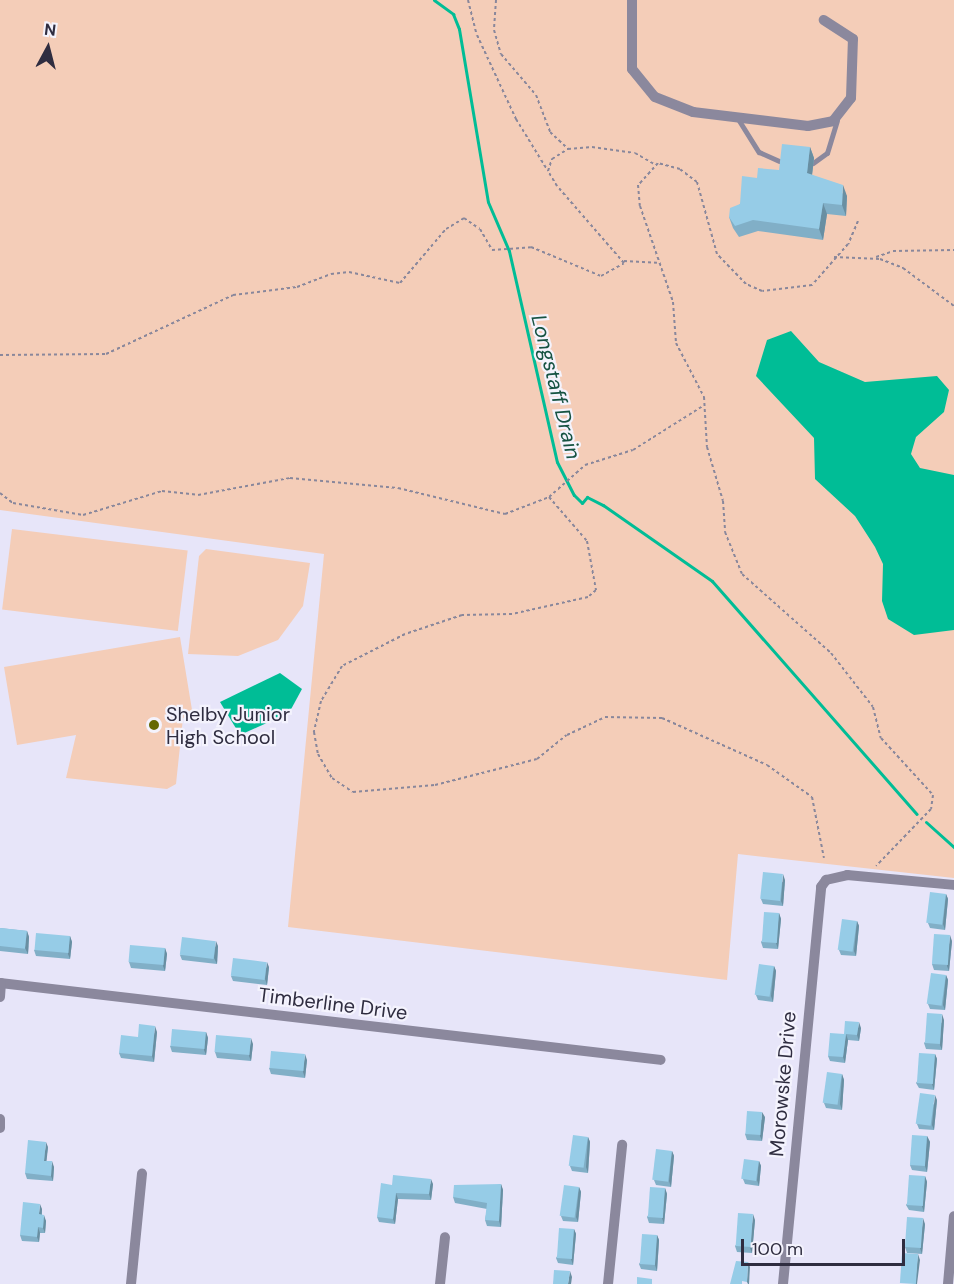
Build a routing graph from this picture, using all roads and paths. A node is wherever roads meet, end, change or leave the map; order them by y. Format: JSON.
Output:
{"nodes":[{"id":1,"x":468,"y":0,"type":"edge"},
{"id":2,"x":496,"y":0,"type":"edge"},
{"id":3,"x":632,"y":0,"type":"edge"},
{"id":4,"x":824,"y":20,"type":"dead end"},
{"id":5,"x":838,"y":116,"type":"junction"},
{"id":6,"x":737,"y":117,"type":"junction"},
{"id":7,"x":568,"y":149,"type":"junction"},
{"id":8,"x":779,"y":161,"type":"edge"},
{"id":9,"x":813,"y":164,"type":"dead end"},
{"id":10,"x":655,"y":165,"type":"junction"},
{"id":11,"x":548,"y":171,"type":"junction"},
{"id":12,"x":858,"y":221,"type":"dead end"},
{"id":13,"x":954,"y":250,"type":"edge"},
{"id":14,"x":834,"y":257,"type":"junction"},
{"id":15,"x":873,"y":258,"type":"junction"},
{"id":16,"x":622,"y":261,"type":"junction"},
{"id":17,"x":657,"y":263,"type":"junction"},
{"id":18,"x":954,"y":306,"type":"edge"},
{"id":19,"x":0,"y":355,"type":"edge"},
{"id":20,"x":704,"y":404,"type":"junction"},
{"id":21,"x":0,"y":494,"type":"edge"},
{"id":22,"x":549,"y":497,"type":"junction"},
{"id":23,"x":824,"y":858,"type":"dead end"},
{"id":24,"x":875,"y":867,"type":"dead end"},
{"id":25,"x":954,"y":885,"type":"edge"},
{"id":26,"x":1,"y":983,"type":"edge"},
{"id":27,"x":0,"y":997,"type":"edge"},
{"id":28,"x":661,"y":1060,"type":"dead end"},
{"id":29,"x":0,"y":1119,"type":"edge"},
{"id":30,"x":0,"y":1128,"type":"edge"},
{"id":31,"x":622,"y":1145,"type":"dead end"},
{"id":32,"x":142,"y":1174,"type":"dead end"},
{"id":33,"x":954,"y":1216,"type":"edge"},
{"id":34,"x":445,"y":1237,"type":"dead end"},
{"id":35,"x":131,"y":1284,"type":"edge"},
{"id":36,"x":440,"y":1284,"type":"edge"},
{"id":37,"x":608,"y":1284,"type":"edge"},
{"id":38,"x":783,"y":1284,"type":"edge"},
{"id":39,"x":948,"y":1284,"type":"edge"}],
"edges":[{"from":1,"to":11,"type":"path"},
{"from":2,"to":7,"type":"path"},
{"from":3,"to":6,"type":"street"},
{"from":4,"to":5,"type":"street"},
{"from":5,"to":6,"type":"street"},
{"from":5,"to":9,"type":"lane"},
{"from":6,"to":8,"type":"lane"},
{"from":7,"to":10,"type":"path"},
{"from":7,"to":11,"type":"path"},
{"from":10,"to":14,"type":"path"},
{"from":10,"to":17,"type":"path"},
{"from":11,"to":16,"type":"path"},
{"from":12,"to":14,"type":"path"},
{"from":13,"to":15,"type":"path"},
{"from":14,"to":15,"type":"path"},
{"from":15,"to":18,"type":"path"},
{"from":16,"to":17,"type":"path"},
{"from":16,"to":19,"type":"path"},
{"from":17,"to":20,"type":"path"},
{"from":20,"to":22,"type":"path"},
{"from":20,"to":24,"type":"path"},
{"from":21,"to":22,"type":"path"},
{"from":22,"to":23,"type":"path"},
{"from":25,"to":38,"type":"street","name":"Morowske Drive"},
{"from":26,"to":27,"type":"street"},
{"from":26,"to":28,"type":"street","name":"Timberline Drive"},
{"from":29,"to":30,"type":"street"},
{"from":31,"to":37,"type":"street"},
{"from":32,"to":35,"type":"street"},
{"from":33,"to":39,"type":"street"},
{"from":34,"to":36,"type":"street"}]}
